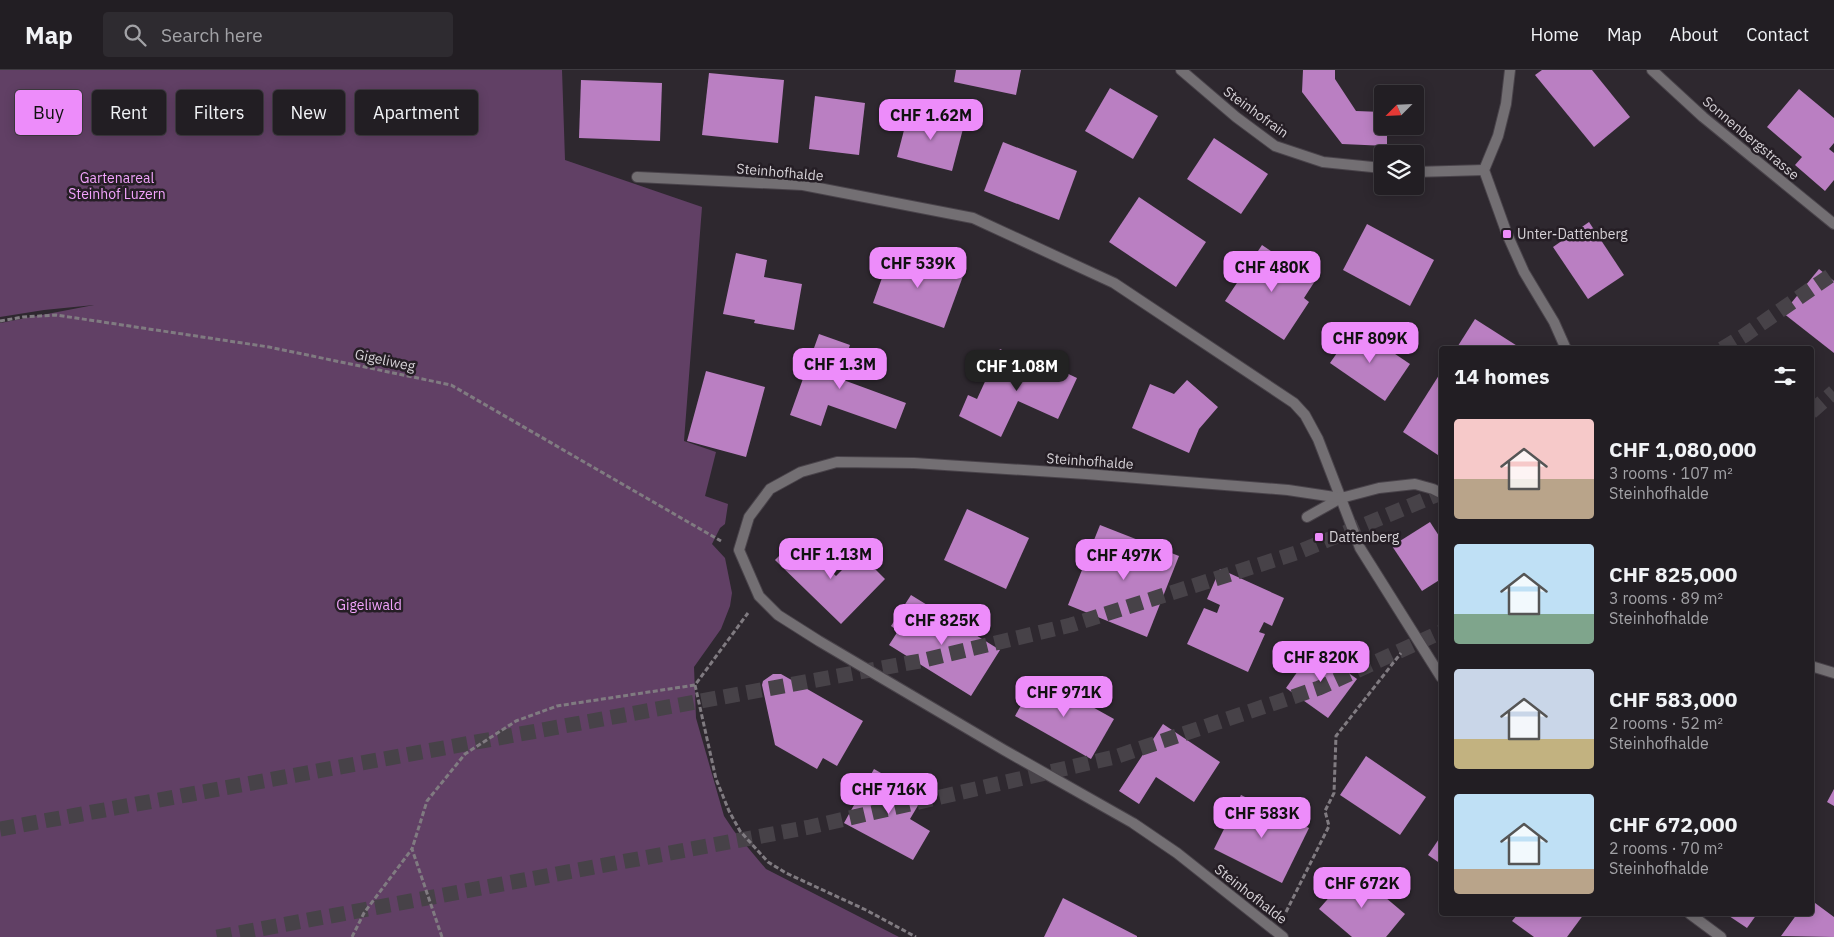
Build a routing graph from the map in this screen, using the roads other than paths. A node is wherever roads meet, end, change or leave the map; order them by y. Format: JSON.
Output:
{"nodes":[{"id":1,"x":1181,"y":70,"type":"edge"},
{"id":2,"x":1510,"y":70,"type":"edge"},
{"id":3,"x":1652,"y":70,"type":"edge"},
{"id":4,"x":1374,"y":167,"type":"edge"},
{"id":5,"x":1484,"y":170,"type":"junction"},
{"id":6,"x":1424,"y":172,"type":"edge"},
{"id":7,"x":637,"y":177,"type":"dead end"},
{"id":8,"x":1834,"y":224,"type":"edge"},
{"id":9,"x":1565,"y":346,"type":"edge"},
{"id":10,"x":1439,"y":492,"type":"edge"},
{"id":11,"x":1341,"y":498,"type":"junction"},
{"id":12,"x":1307,"y":517,"type":"dead end"},
{"id":13,"x":1814,"y":667,"type":"edge"},
{"id":14,"x":1834,"y":673,"type":"edge"},
{"id":15,"x":1439,"y":674,"type":"edge"},
{"id":16,"x":1693,"y":916,"type":"edge"},
{"id":17,"x":1280,"y":934,"type":"edge"},
{"id":18,"x":1721,"y":937,"type":"edge"}],
"edges":[{"from":1,"to":4,"type":"street","name":"Steinhofrain"},
{"from":2,"to":5,"type":"street"},
{"from":3,"to":8,"type":"street","name":"Sonnenbergstrasse"},
{"from":5,"to":6,"type":"street"},
{"from":5,"to":9,"type":"street"},
{"from":7,"to":11,"type":"street","name":"Steinhofhalde"},
{"from":10,"to":11,"type":"street"},
{"from":11,"to":12,"type":"street"},
{"from":11,"to":15,"type":"street"},
{"from":11,"to":17,"type":"street","name":"Steinhofhalde"},
{"from":13,"to":14,"type":"street"},
{"from":16,"to":18,"type":"street"}]}
